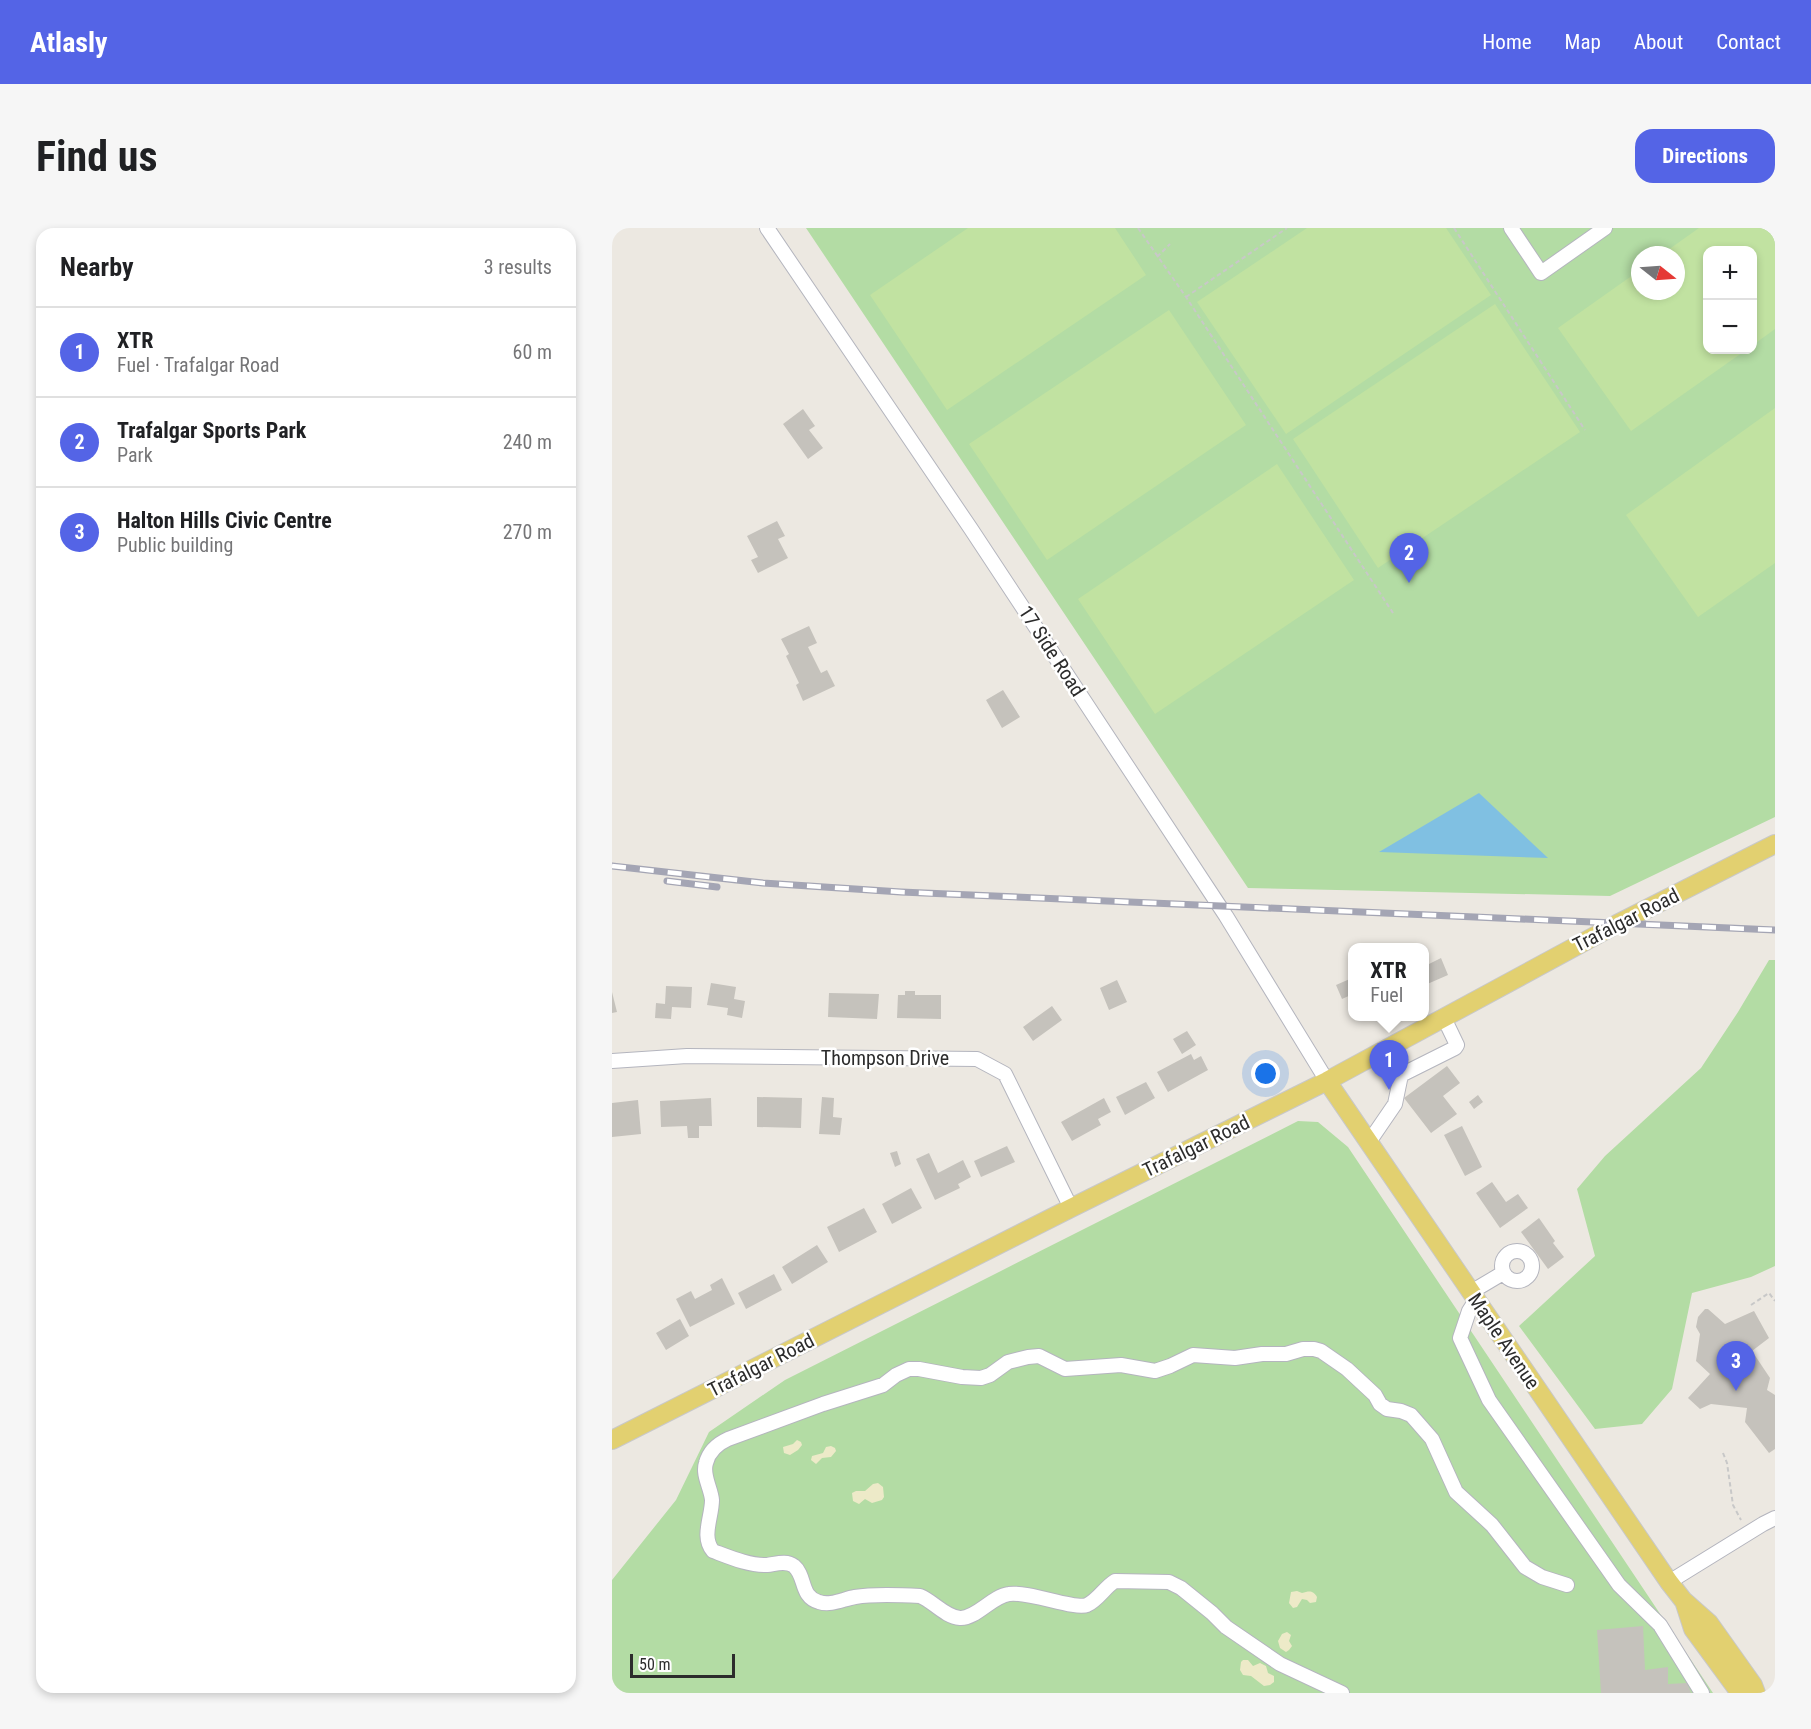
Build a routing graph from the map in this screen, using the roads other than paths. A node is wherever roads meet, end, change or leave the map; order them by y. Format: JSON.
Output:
{"nodes":[{"id":1,"x":767,"y":228,"type":"edge"},
{"id":2,"x":1510,"y":228,"type":"edge"},
{"id":3,"x":1605,"y":228,"type":"edge"},
{"id":4,"x":1775,"y":844,"type":"edge"},
{"id":5,"x":1444,"y":1018,"type":"junction"},
{"id":6,"x":1390,"y":1047,"type":"junction"},
{"id":7,"x":612,"y":1060,"type":"edge"},
{"id":8,"x":1401,"y":1076,"type":"junction"},
{"id":9,"x":1327,"y":1081,"type":"junction"},
{"id":10,"x":1369,"y":1142,"type":"junction"},
{"id":11,"x":1071,"y":1208,"type":"junction"},
{"id":12,"x":1503,"y":1272,"type":"dead end"},
{"id":13,"x":1474,"y":1296,"type":"junction"},
{"id":14,"x":612,"y":1440,"type":"edge"},
{"id":15,"x":1775,"y":1518,"type":"edge"},
{"id":16,"x":1669,"y":1582,"type":"junction"},
{"id":17,"x":1567,"y":1585,"type":"dead end"},
{"id":18,"x":1683,"y":1600,"type":"junction"},
{"id":19,"x":1342,"y":1693,"type":"edge"},
{"id":20,"x":1702,"y":1693,"type":"edge"},
{"id":21,"x":1740,"y":1693,"type":"edge"},
{"id":22,"x":1756,"y":1693,"type":"edge"}],
"edges":[{"from":1,"to":9,"type":"street","name":"17 Side Road"},
{"from":2,"to":3,"type":"street"},
{"from":4,"to":5,"type":"main road","name":"Trafalgar Road"},
{"from":5,"to":6,"type":"main road","name":"Trafalgar Road"},
{"from":5,"to":8,"type":"street"},
{"from":6,"to":8,"type":"street"},
{"from":6,"to":9,"type":"main road","name":"Trafalgar Road"},
{"from":7,"to":11,"type":"street","name":"Thompson Drive"},
{"from":8,"to":10,"type":"street"},
{"from":9,"to":10,"type":"main road","name":"Maple Avenue"},
{"from":9,"to":11,"type":"main road","name":"Trafalgar Road"},
{"from":10,"to":13,"type":"main road","name":"Maple Avenue"},
{"from":11,"to":14,"type":"main road","name":"Trafalgar Road"},
{"from":12,"to":13,"type":"street"},
{"from":13,"to":16,"type":"main road","name":"Maple Avenue"},
{"from":13,"to":20,"type":"street"},
{"from":15,"to":16,"type":"street"},
{"from":16,"to":18,"type":"main road","name":"Maple Avenue"},
{"from":17,"to":19,"type":"street"},
{"from":18,"to":21,"type":"main road","name":"Maple Avenue"},
{"from":18,"to":22,"type":"main road","name":"Maple Avenue"}]}
